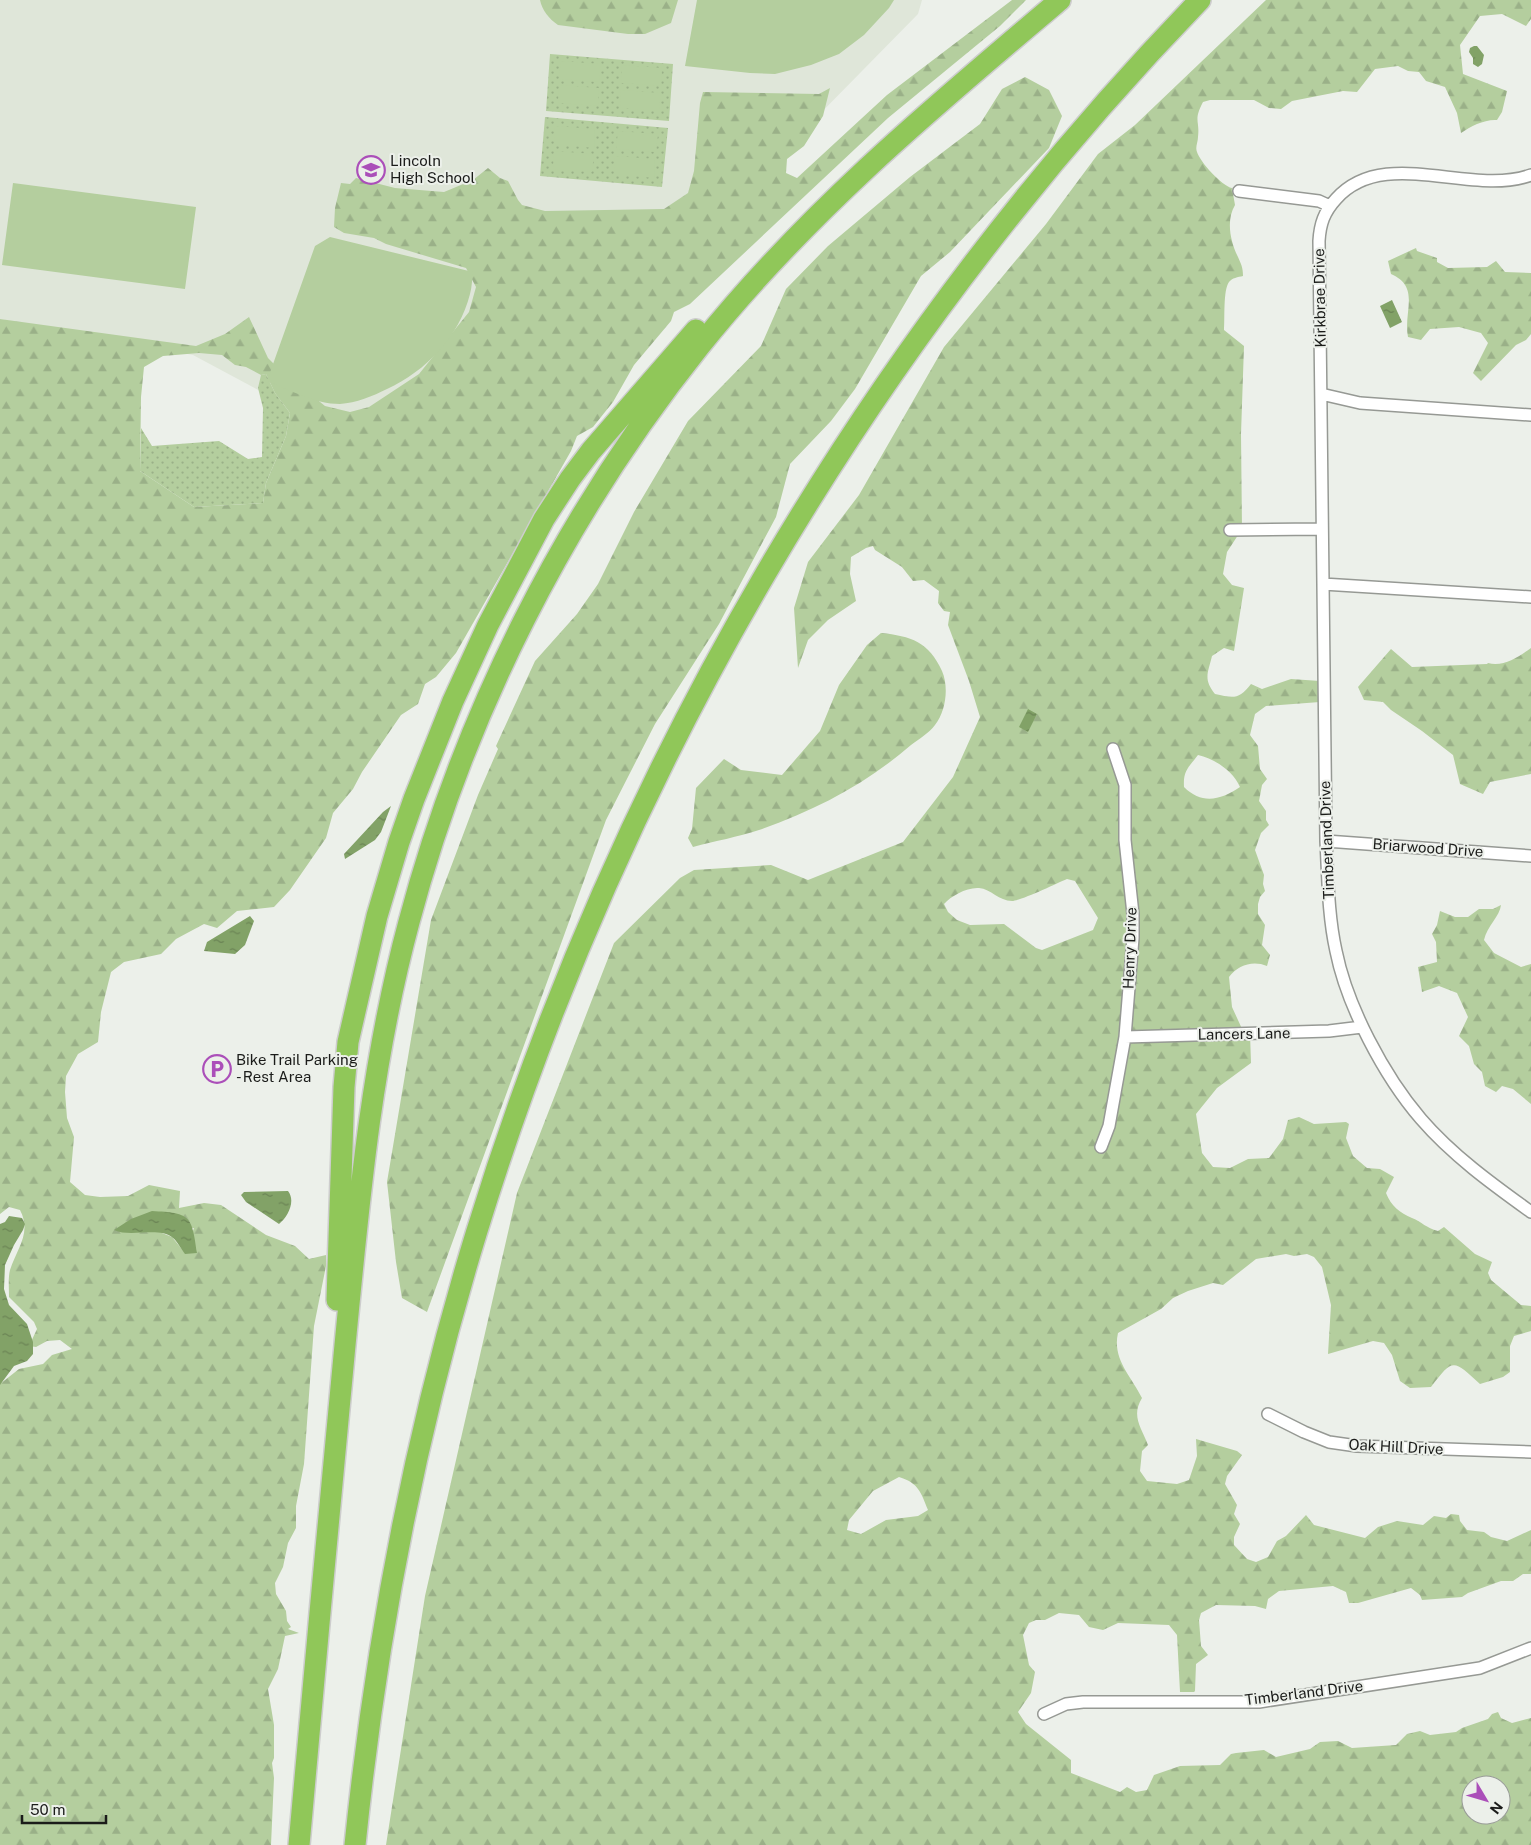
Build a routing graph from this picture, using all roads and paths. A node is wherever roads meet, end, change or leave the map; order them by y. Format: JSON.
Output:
{"nodes":[{"id":1,"x":1060,"y":0,"type":"edge"},
{"id":2,"x":1200,"y":0,"type":"edge"},
{"id":3,"x":1531,"y":175,"type":"edge"},
{"id":4,"x":1239,"y":191,"type":"dead end"},
{"id":5,"x":838,"y":195,"type":"junction"},
{"id":6,"x":1330,"y":206,"type":"junction"},
{"id":7,"x":1322,"y":394,"type":"junction"},
{"id":8,"x":1531,"y":415,"type":"edge"},
{"id":9,"x":1230,"y":530,"type":"dead end"},
{"id":10,"x":1321,"y":530,"type":"junction"},
{"id":11,"x":1324,"y":584,"type":"junction"},
{"id":12,"x":1531,"y":597,"type":"edge"},
{"id":13,"x":1113,"y":749,"type":"dead end"},
{"id":14,"x":1326,"y":841,"type":"junction"},
{"id":15,"x":1531,"y":856,"type":"edge"},
{"id":16,"x":1362,"y":1027,"type":"junction"},
{"id":17,"x":1124,"y":1037,"type":"junction"},
{"id":18,"x":1101,"y":1147,"type":"dead end"},
{"id":19,"x":1531,"y":1212,"type":"edge"},
{"id":20,"x":1268,"y":1414,"type":"dead end"},
{"id":21,"x":1531,"y":1452,"type":"edge"},
{"id":22,"x":331,"y":1490,"type":"junction"},
{"id":23,"x":1531,"y":1648,"type":"edge"},
{"id":24,"x":1044,"y":1714,"type":"dead end"},
{"id":25,"x":299,"y":1845,"type":"edge"},
{"id":26,"x":355,"y":1845,"type":"edge"}],
"edges":[{"from":1,"to":5,"type":"highway"},
{"from":2,"to":26,"type":"highway"},
{"from":3,"to":6,"type":"street","name":"Kirkbrae Drive"},
{"from":4,"to":6,"type":"street"},
{"from":5,"to":22,"type":"highway"},
{"from":5,"to":22,"type":"highway"},
{"from":6,"to":7,"type":"street","name":"Kirkbrae Drive"},
{"from":7,"to":8,"type":"street"},
{"from":7,"to":10,"type":"street","name":"Timberland Drive"},
{"from":9,"to":10,"type":"street"},
{"from":10,"to":11,"type":"street","name":"Timberland Drive"},
{"from":11,"to":12,"type":"street"},
{"from":11,"to":14,"type":"street","name":"Timberland Drive"},
{"from":13,"to":17,"type":"street","name":"Henry Drive"},
{"from":14,"to":15,"type":"street","name":"Briarwood Drive"},
{"from":14,"to":16,"type":"street","name":"Timberland Drive"},
{"from":16,"to":17,"type":"street","name":"Lancers Lane"},
{"from":16,"to":19,"type":"street","name":"Timberland Drive"},
{"from":17,"to":18,"type":"street","name":"Henry Drive"},
{"from":20,"to":21,"type":"street","name":"Oak Hill Drive"},
{"from":22,"to":25,"type":"highway"},
{"from":23,"to":24,"type":"street","name":"Timberland Drive"}]}
